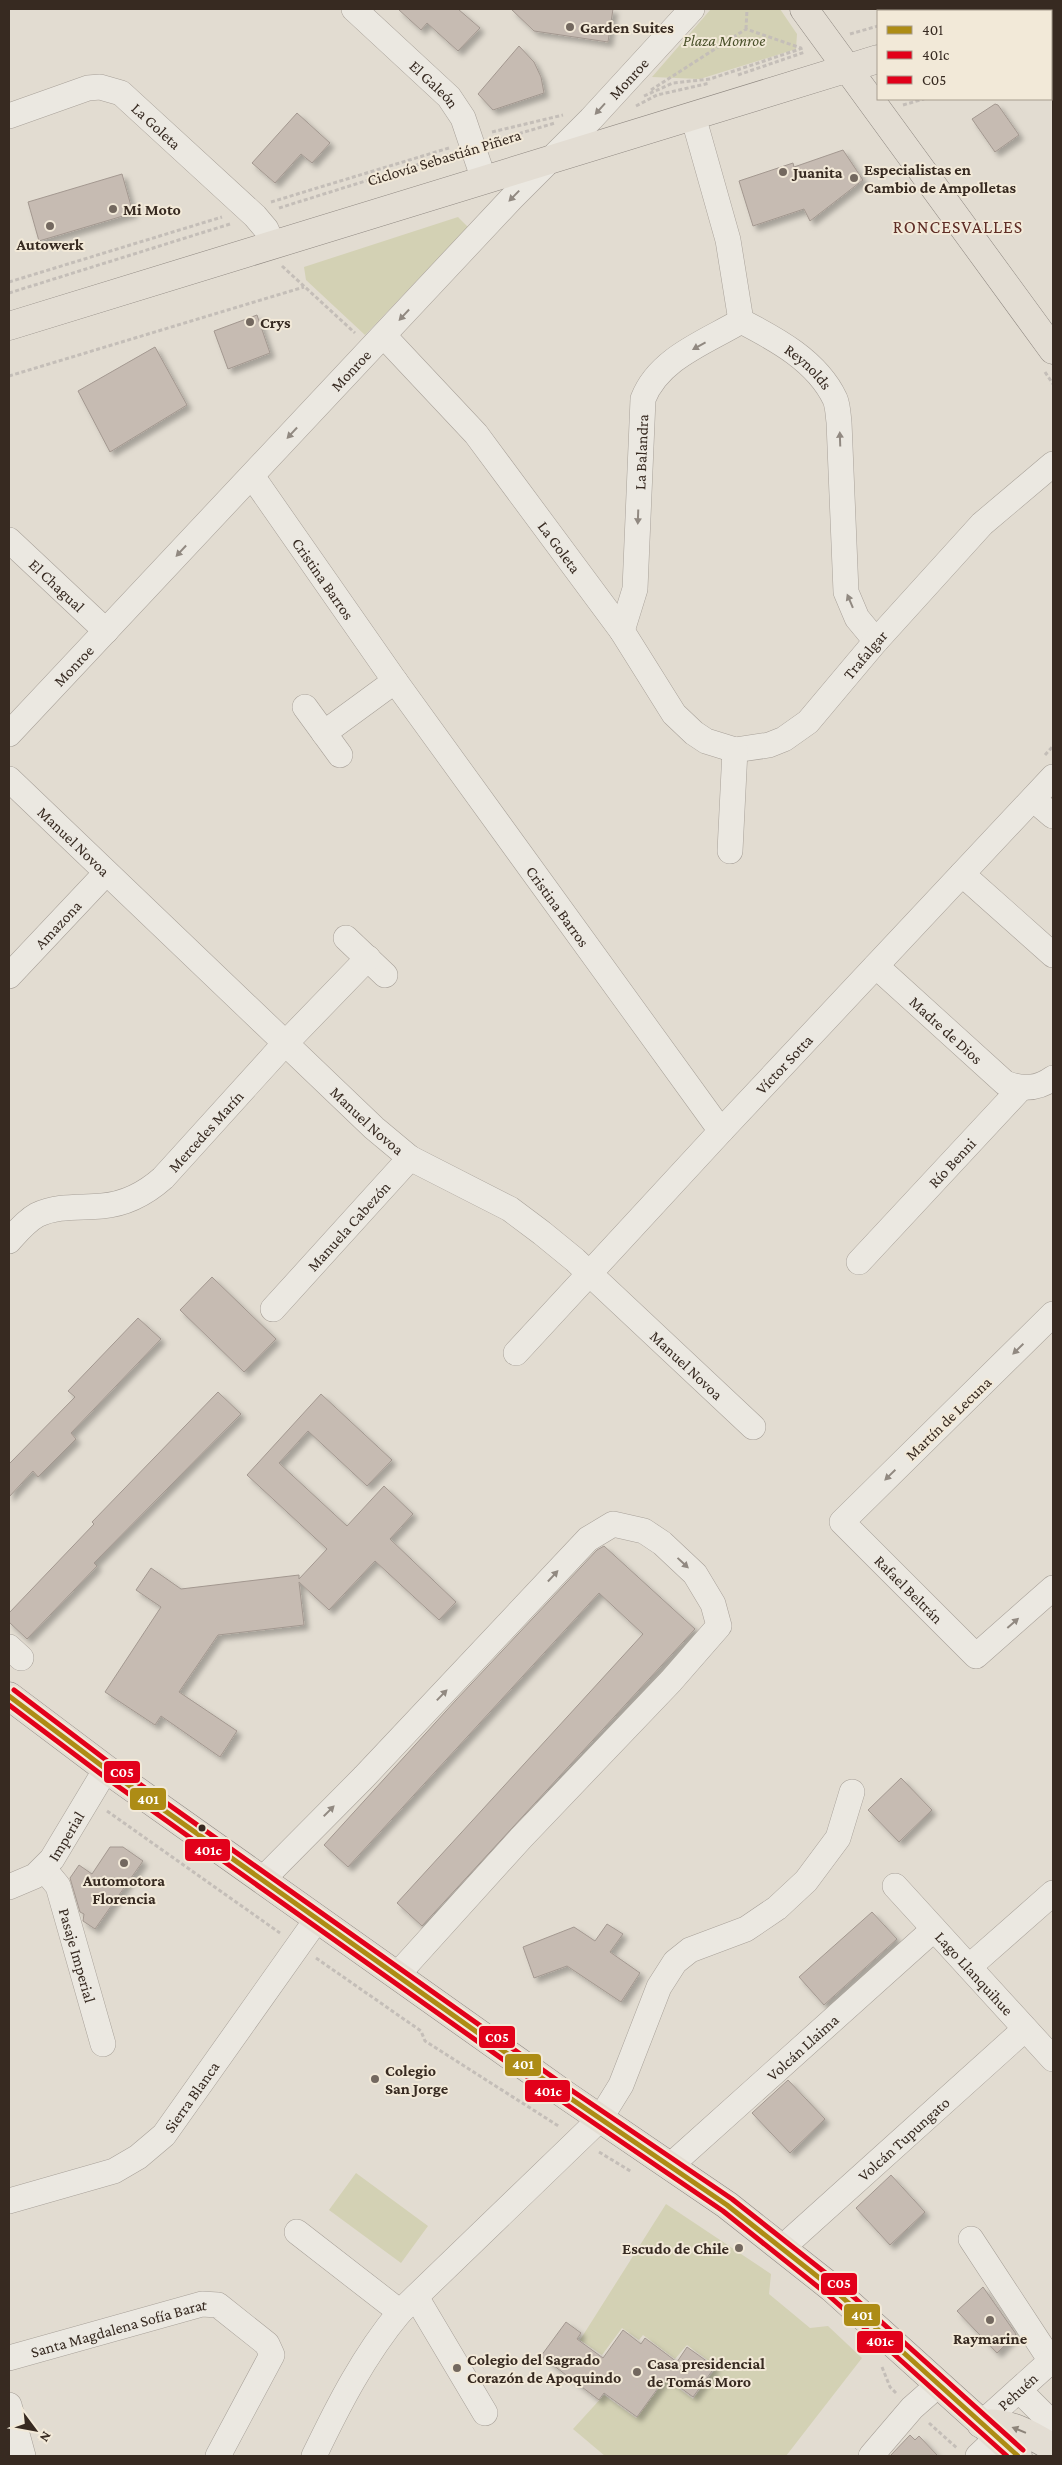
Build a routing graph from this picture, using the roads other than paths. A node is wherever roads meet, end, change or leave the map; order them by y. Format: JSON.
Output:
{"nodes":[{"id":1,"x":354,"y":9,"type":"edge"},
{"id":2,"x":692,"y":9,"type":"edge"},
{"id":3,"x":804,"y":9,"type":"edge"},
{"id":4,"x":877,"y":60,"type":"edge"},
{"id":5,"x":847,"y":69,"type":"junction"},
{"id":6,"x":9,"y":116,"type":"edge"},
{"id":7,"x":692,"y":116,"type":"junction"},
{"id":8,"x":548,"y":161,"type":"junction"},
{"id":9,"x":484,"y":180,"type":"junction"},
{"id":10,"x":268,"y":246,"type":"junction"},
{"id":11,"x":741,"y":321,"type":"junction"},
{"id":12,"x":9,"y":326,"type":"edge"},
{"id":13,"x":378,"y":342,"type":"junction"},
{"id":14,"x":1053,"y":350,"type":"edge"},
{"id":15,"x":1053,"y":464,"type":"edge"},
{"id":16,"x":252,"y":476,"type":"junction"},
{"id":17,"x":9,"y":540,"type":"edge"},
{"id":18,"x":106,"y":631,"type":"junction"},
{"id":19,"x":622,"y":631,"type":"junction"},
{"id":20,"x":876,"y":641,"type":"junction"},
{"id":21,"x":395,"y":681,"type":"junction"},
{"id":22,"x":304,"y":707,"type":"dead end"},
{"id":23,"x":324,"y":733,"type":"junction"},
{"id":24,"x":9,"y":734,"type":"edge"},
{"id":25,"x":735,"y":750,"type":"junction"},
{"id":26,"x":340,"y":755,"type":"dead end"},
{"id":27,"x":1053,"y":777,"type":"edge"},
{"id":28,"x":9,"y":779,"type":"edge"},
{"id":29,"x":1033,"y":799,"type":"junction"},
{"id":30,"x":1053,"y":816,"type":"edge"},
{"id":31,"x":730,"y":852,"type":"dead end"},
{"id":32,"x":106,"y":872,"type":"junction"},
{"id":33,"x":962,"y":874,"type":"junction"},
{"id":34,"x":346,"y":938,"type":"dead end"},
{"id":35,"x":1053,"y":955,"type":"edge"},
{"id":36,"x":876,"y":966,"type":"junction"},
{"id":37,"x":9,"y":976,"type":"edge"},
{"id":38,"x":285,"y":1043,"type":"junction"},
{"id":39,"x":1053,"y":1078,"type":"edge"},
{"id":40,"x":1021,"y":1088,"type":"junction"},
{"id":41,"x":721,"y":1131,"type":"junction"},
{"id":42,"x":410,"y":1158,"type":"junction"},
{"id":43,"x":9,"y":1241,"type":"edge"},
{"id":44,"x":859,"y":1262,"type":"dead end"},
{"id":45,"x":589,"y":1274,"type":"junction"},
{"id":46,"x":281,"y":1301,"type":"dead end"},
{"id":47,"x":1053,"y":1314,"type":"edge"},
{"id":48,"x":516,"y":1353,"type":"dead end"},
{"id":49,"x":753,"y":1427,"type":"dead end"},
{"id":50,"x":842,"y":1522,"type":"joint"},
{"id":51,"x":1053,"y":1588,"type":"edge"},
{"id":52,"x":9,"y":1696,"type":"edge"},
{"id":53,"x":106,"y":1769,"type":"junction"},
{"id":54,"x":852,"y":1792,"type":"dead end"},
{"id":55,"x":44,"y":1869,"type":"junction"},
{"id":56,"x":262,"y":1880,"type":"junction"},
{"id":57,"x":895,"y":1886,"type":"dead end"},
{"id":58,"x":9,"y":1887,"type":"edge"},
{"id":59,"x":1053,"y":1893,"type":"edge"},
{"id":60,"x":317,"y":1918,"type":"junction"},
{"id":61,"x":934,"y":1929,"type":"junction"},
{"id":62,"x":969,"y":1967,"type":"junction"},
{"id":63,"x":397,"y":1975,"type":"junction"},
{"id":64,"x":1026,"y":2029,"type":"junction"},
{"id":65,"x":103,"y":2044,"type":"dead end"},
{"id":66,"x":1053,"y":2059,"type":"edge"},
{"id":67,"x":600,"y":2119,"type":"junction"},
{"id":68,"x":670,"y":2166,"type":"junction"},
{"id":69,"x":9,"y":2201,"type":"edge"},
{"id":70,"x":297,"y":2232,"type":"dead end"},
{"id":71,"x":971,"y":2239,"type":"dead end"},
{"id":72,"x":783,"y":2247,"type":"junction"},
{"id":73,"x":408,"y":2304,"type":"junction"},
{"id":74,"x":9,"y":2358,"type":"edge"},
{"id":75,"x":1052,"y":2360,"type":"edge"},
{"id":76,"x":938,"y":2385,"type":"junction"},
{"id":77,"x":1019,"y":2390,"type":"junction"},
{"id":78,"x":9,"y":2405,"type":"edge"},
{"id":79,"x":485,"y":2413,"type":"dead end"},
{"id":80,"x":1053,"y":2424,"type":"edge"},
{"id":81,"x":979,"y":2442,"type":"edge"},
{"id":82,"x":1053,"y":2448,"type":"edge"},
{"id":83,"x":24,"y":2456,"type":"edge"},
{"id":84,"x":218,"y":2456,"type":"edge"},
{"id":85,"x":314,"y":2456,"type":"edge"},
{"id":86,"x":871,"y":2456,"type":"edge"},
{"id":87,"x":1018,"y":2456,"type":"edge"}],
"edges":[{"from":1,"to":9,"type":"street","name":"El Galeón"},
{"from":2,"to":8,"type":"street","name":"Monroe","one_way":true},
{"from":3,"to":5,"type":"main road"},
{"from":4,"to":5,"type":"main road"},
{"from":5,"to":7,"type":"main road"},
{"from":5,"to":14,"type":"main road"},
{"from":6,"to":10,"type":"street","name":"La Goleta"},
{"from":7,"to":8,"type":"main road"},
{"from":7,"to":11,"type":"street"},
{"from":8,"to":9,"type":"main road"},
{"from":8,"to":13,"type":"street","name":"Monroe","one_way":true},
{"from":9,"to":10,"type":"main road"},
{"from":10,"to":12,"type":"main road"},
{"from":11,"to":19,"type":"street","name":"La Balandra","one_way":true},
{"from":20,"to":11,"type":"street","name":"Reynolds","one_way":true},
{"from":13,"to":16,"type":"street","name":"Monroe","one_way":true},
{"from":13,"to":19,"type":"street","name":"La Goleta"},
{"from":15,"to":20,"type":"street","name":"Trafalgar"},
{"from":16,"to":18,"type":"street","name":"Monroe","one_way":true},
{"from":16,"to":21,"type":"street","name":"Cristina Barros"},
{"from":17,"to":18,"type":"street","name":"El Chagual"},
{"from":18,"to":24,"type":"street","name":"Monroe"},
{"from":19,"to":25,"type":"street","name":"La Goleta"},
{"from":20,"to":25,"type":"street","name":"Trafalgar"},
{"from":21,"to":23,"type":"street"},
{"from":21,"to":41,"type":"street","name":"Cristina Barros"},
{"from":22,"to":23,"type":"street"},
{"from":23,"to":26,"type":"street"},
{"from":25,"to":31,"type":"street"},
{"from":27,"to":29,"type":"street","name":"Víctor Sotta"},
{"from":28,"to":32,"type":"street","name":"Manuel Novoa"},
{"from":29,"to":30,"type":"street"},
{"from":29,"to":33,"type":"street","name":"Víctor Sotta"},
{"from":32,"to":37,"type":"street","name":"Amazona"},
{"from":32,"to":38,"type":"street","name":"Manuel Novoa"},
{"from":33,"to":35,"type":"street"},
{"from":33,"to":36,"type":"street","name":"Víctor Sotta"},
{"from":34,"to":38,"type":"street","name":"Mercedes Marín"},
{"from":36,"to":40,"type":"street","name":"Madre de Dios"},
{"from":36,"to":41,"type":"street","name":"Víctor Sotta"},
{"from":38,"to":42,"type":"street","name":"Manuel Novoa"},
{"from":38,"to":43,"type":"street","name":"Mercedes Marín"},
{"from":39,"to":40,"type":"street"},
{"from":40,"to":44,"type":"street","name":"Río Benni"},
{"from":41,"to":45,"type":"street","name":"Víctor Sotta"},
{"from":42,"to":45,"type":"street","name":"Manuel Novoa"},
{"from":42,"to":46,"type":"street","name":"Manuela Cabezón"},
{"from":45,"to":48,"type":"street","name":"Víctor Sotta"},
{"from":45,"to":49,"type":"street","name":"Manuel Novoa"},
{"from":47,"to":50,"type":"street","name":"Martín de Lecuna","one_way":true},
{"from":50,"to":51,"type":"street","name":"Rafael Beltrán","one_way":true},
{"from":52,"to":53,"type":"main road"},
{"from":53,"to":55,"type":"street","name":"Imperial"},
{"from":53,"to":56,"type":"main road"},
{"from":54,"to":67,"type":"street"},
{"from":55,"to":58,"type":"street","name":"Imperial"},
{"from":55,"to":65,"type":"street","name":"Pasaje Imperial"},
{"from":56,"to":60,"type":"main road"},
{"from":56,"to":63,"type":"street","one_way":true},
{"from":57,"to":61,"type":"street","name":"Lago Llanquihue"},
{"from":59,"to":62,"type":"street"},
{"from":60,"to":63,"type":"main road"},
{"from":60,"to":69,"type":"street","name":"Sierra Blanca"},
{"from":61,"to":62,"type":"street","name":"Lago Llanquihue"},
{"from":61,"to":68,"type":"street","name":"Volcán Llaima"},
{"from":62,"to":64,"type":"street","name":"Lago Llanquihue"},
{"from":63,"to":67,"type":"main road"},
{"from":64,"to":66,"type":"street","name":"Lago Llanquihue"},
{"from":64,"to":72,"type":"street","name":"Volcán Tupungato"},
{"from":67,"to":68,"type":"main road"},
{"from":67,"to":73,"type":"street"},
{"from":68,"to":72,"type":"main road"},
{"from":70,"to":73,"type":"street"},
{"from":71,"to":75,"type":"street"},
{"from":72,"to":76,"type":"main road"},
{"from":73,"to":79,"type":"street"},
{"from":73,"to":85,"type":"street"},
{"from":74,"to":84,"type":"street","name":"Santa Magdalena Sofía Barat"},
{"from":75,"to":77,"type":"street","name":"Pehuén"},
{"from":76,"to":81,"type":"main road"},
{"from":76,"to":86,"type":"street"},
{"from":77,"to":80,"type":"street"},
{"from":77,"to":81,"type":"street","name":"Pehuén"},
{"from":78,"to":83,"type":"street"},
{"from":82,"to":81,"type":"main road","one_way":true},
{"from":81,"to":87,"type":"main road"}]}
